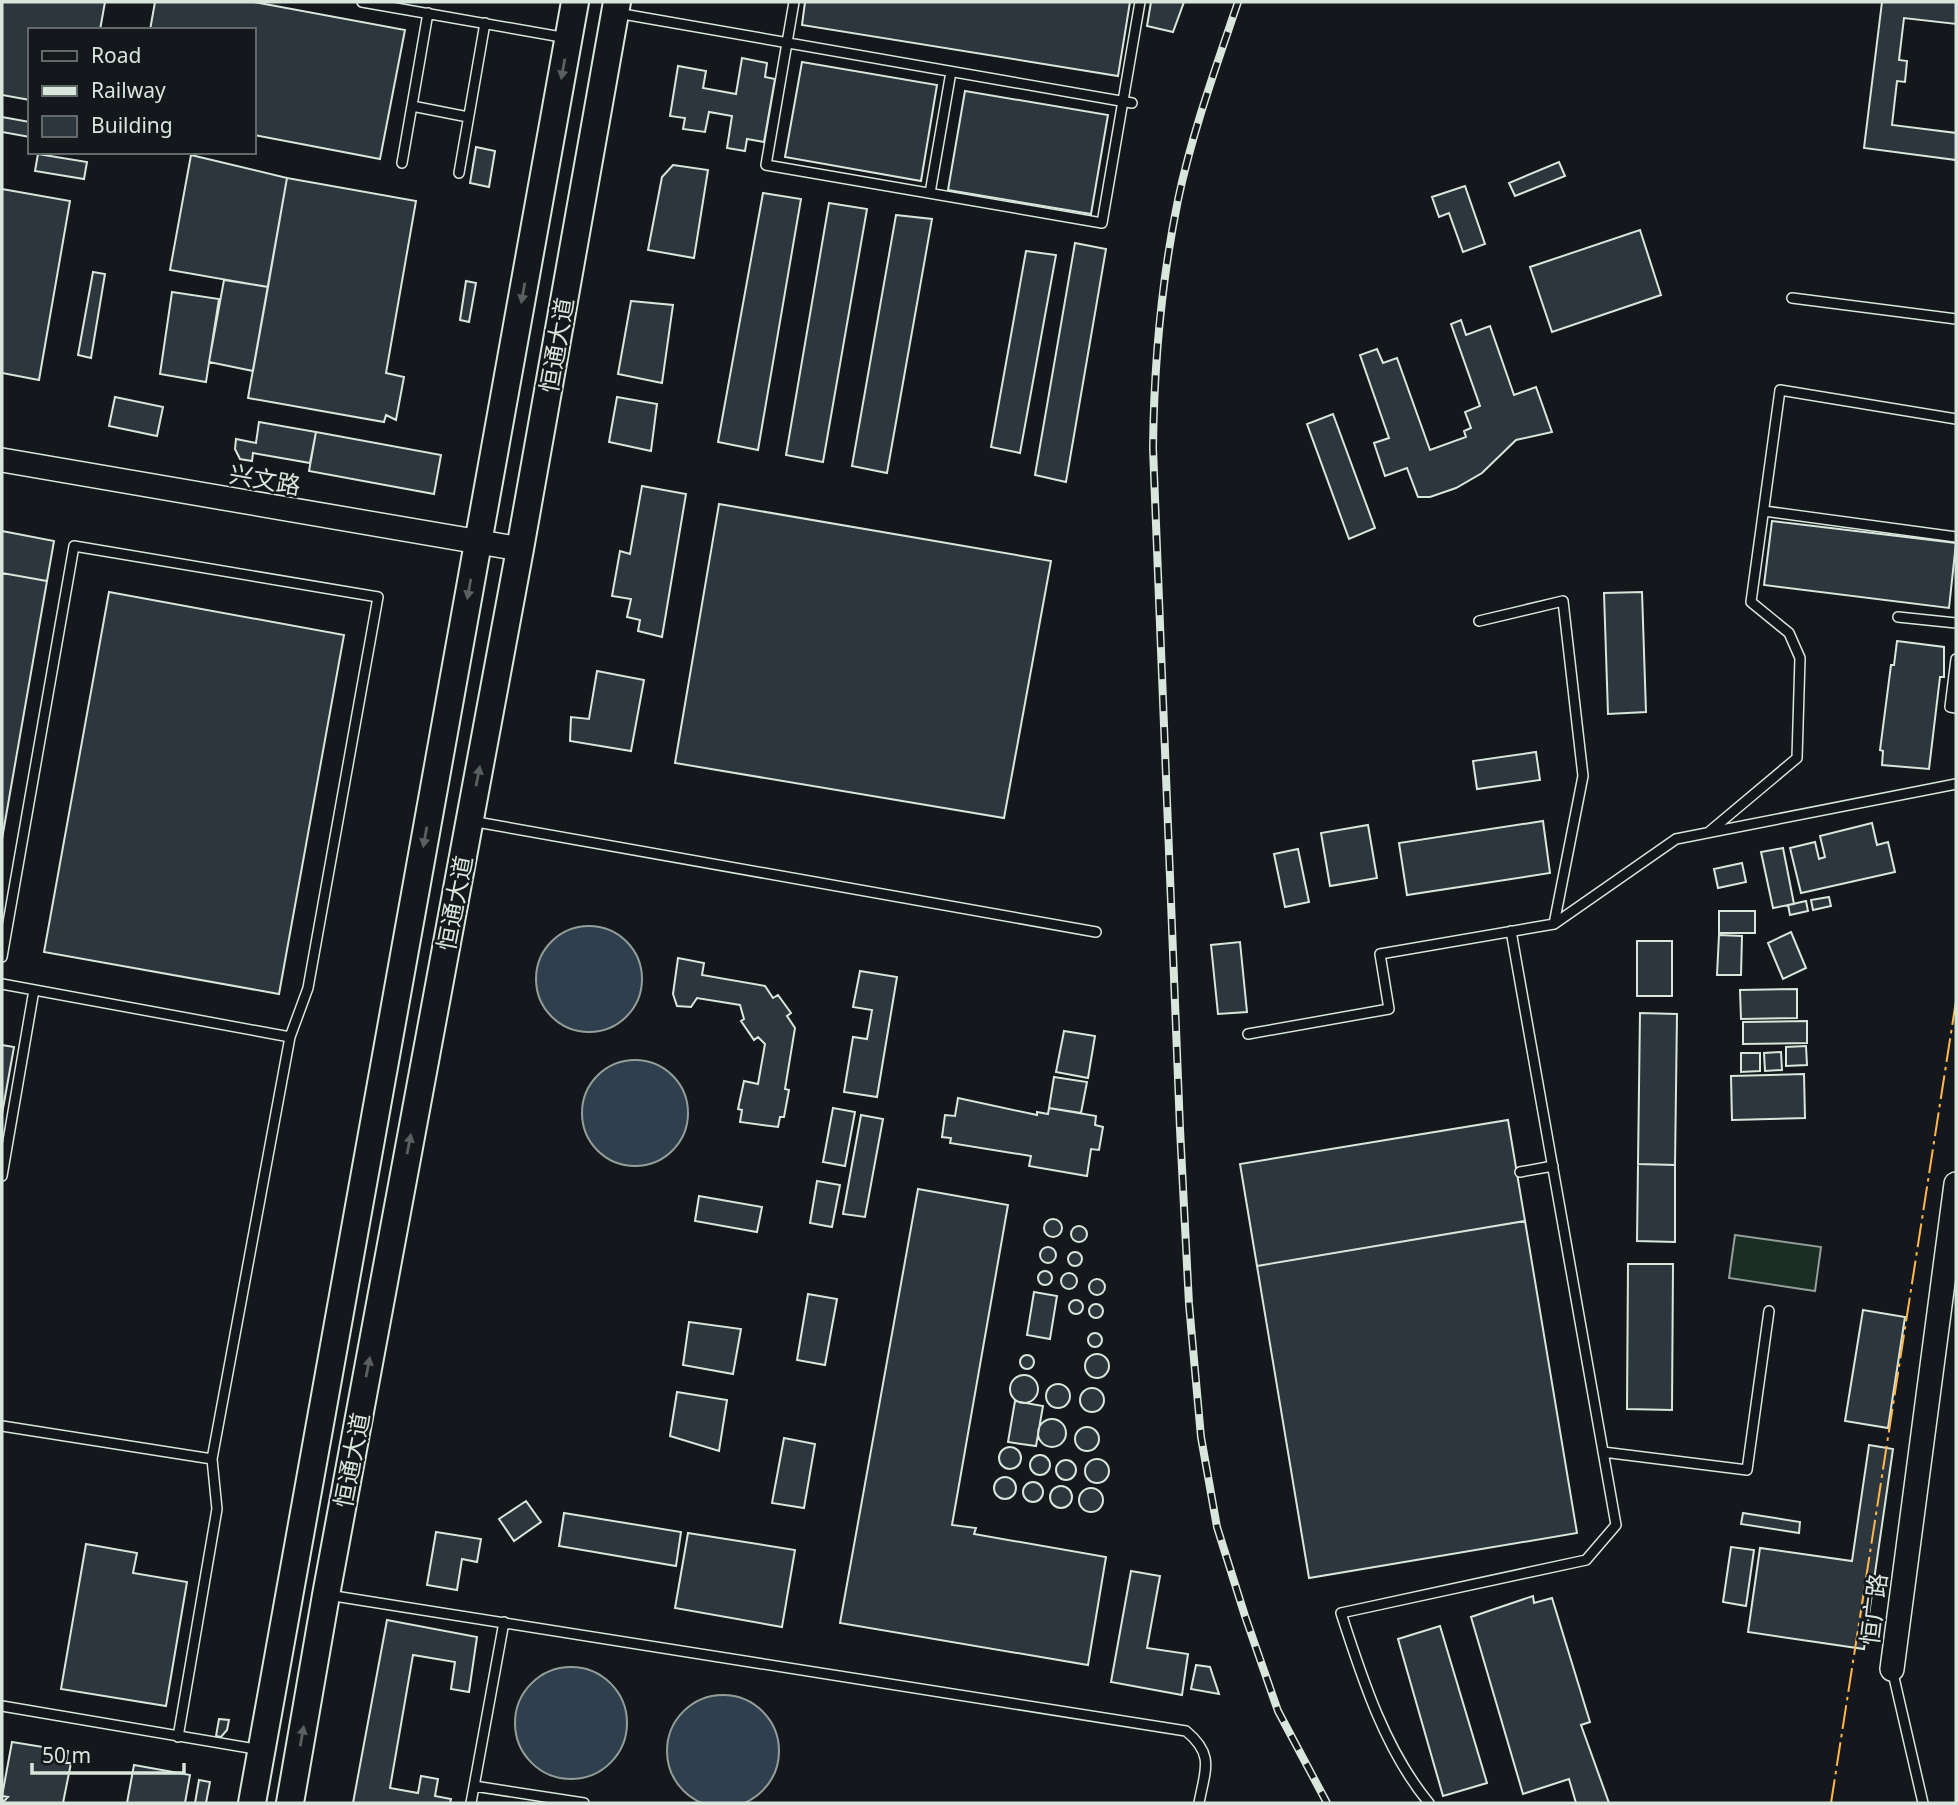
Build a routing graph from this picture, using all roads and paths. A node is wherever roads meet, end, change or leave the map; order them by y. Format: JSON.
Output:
{"nodes":[{"id":1,"x":362,"y":2,"type":"edge"},
{"id":2,"x":575,"y":2,"type":"edge"},
{"id":3,"x":794,"y":2,"type":"edge"},
{"id":4,"x":1140,"y":2,"type":"edge"},
{"id":5,"x":616,"y":7,"type":"edge"},
{"id":6,"x":428,"y":13,"type":"junction"},
{"id":7,"x":485,"y":23,"type":"junction"},
{"id":8,"x":569,"y":38,"type":"junction"},
{"id":9,"x":787,"y":43,"type":"junction"},
{"id":10,"x":951,"y":72,"type":"junction"},
{"id":11,"x":1127,"y":103,"type":"junction"},
{"id":12,"x":412,"y":106,"type":"junction"},
{"id":13,"x":468,"y":117,"type":"junction"},
{"id":14,"x":402,"y":163,"type":"dead end"},
{"id":15,"x":459,"y":173,"type":"dead end"},
{"id":16,"x":930,"y":193,"type":"junction"},
{"id":17,"x":1792,"y":298,"type":"dead end"},
{"id":18,"x":1956,"y":319,"type":"edge"},
{"id":19,"x":1956,"y":419,"type":"edge"},
{"id":20,"x":2,"y":460,"type":"edge"},
{"id":21,"x":1764,"y":511,"type":"junction"},
{"id":22,"x":1956,"y":537,"type":"edge"},
{"id":23,"x":478,"y":541,"type":"junction"},
{"id":24,"x":520,"y":549,"type":"junction"},
{"id":25,"x":1898,"y":617,"type":"dead end"},
{"id":26,"x":1479,"y":621,"type":"dead end"},
{"id":27,"x":1956,"y":623,"type":"edge"},
{"id":28,"x":1956,"y":659,"type":"edge"},
{"id":29,"x":1956,"y":708,"type":"edge"},
{"id":30,"x":1956,"y":784,"type":"edge"},
{"id":31,"x":470,"y":821,"type":"junction"},
{"id":32,"x":1708,"y":833,"type":"junction"},
{"id":33,"x":1554,"y":924,"type":"junction"},
{"id":34,"x":1511,"y":931,"type":"junction"},
{"id":35,"x":1096,"y":933,"type":"dead end"},
{"id":36,"x":2,"y":957,"type":"edge"},
{"id":37,"x":2,"y":984,"type":"edge"},
{"id":38,"x":34,"y":990,"type":"junction"},
{"id":39,"x":1248,"y":1034,"type":"dead end"},
{"id":40,"x":290,"y":1037,"type":"junction"},
{"id":41,"x":1553,"y":1166,"type":"junction"},
{"id":42,"x":1520,"y":1172,"type":"dead end"},
{"id":43,"x":2,"y":1177,"type":"edge"},
{"id":44,"x":1956,"y":1185,"type":"edge"},
{"id":45,"x":1956,"y":1301,"type":"edge"},
{"id":46,"x":1769,"y":1311,"type":"dead end"},
{"id":47,"x":2,"y":1426,"type":"edge"},
{"id":48,"x":1603,"y":1452,"type":"junction"},
{"id":49,"x":212,"y":1459,"type":"junction"},
{"id":50,"x":326,"y":1595,"type":"junction"},
{"id":51,"x":504,"y":1622,"type":"junction"},
{"id":52,"x":1892,"y":1669,"type":"junction"},
{"id":53,"x":2,"y":1706,"type":"edge"},
{"id":54,"x":178,"y":1737,"type":"junction"},
{"id":55,"x":262,"y":1750,"type":"junction"},
{"id":56,"x":474,"y":1786,"type":"junction"},
{"id":57,"x":252,"y":1803,"type":"edge"},
{"id":58,"x":290,"y":1803,"type":"edge"},
{"id":59,"x":471,"y":1803,"type":"edge"},
{"id":60,"x":584,"y":1803,"type":"edge"},
{"id":61,"x":1199,"y":1803,"type":"edge"},
{"id":62,"x":1429,"y":1803,"type":"edge"},
{"id":63,"x":1923,"y":1803,"type":"edge"}],
"edges":[{"from":1,"to":6,"type":"lane"},
{"from":2,"to":8,"type":"main road","name":"恒通大道"},
{"from":3,"to":9,"type":"lane"},
{"from":4,"to":11,"type":"lane"},
{"from":5,"to":9,"type":"lane"},
{"from":5,"to":24,"type":"main road","name":"恒通大道"},
{"from":6,"to":7,"type":"lane"},
{"from":6,"to":12,"type":"lane"},
{"from":7,"to":8,"type":"lane"},
{"from":7,"to":13,"type":"lane"},
{"from":8,"to":23,"type":"main road","name":"恒通大道","one_way":true},
{"from":9,"to":10,"type":"lane"},
{"from":9,"to":16,"type":"lane"},
{"from":10,"to":11,"type":"lane"},
{"from":10,"to":16,"type":"lane"},
{"from":11,"to":16,"type":"lane"},
{"from":12,"to":13,"type":"lane"},
{"from":12,"to":14,"type":"lane"},
{"from":13,"to":15,"type":"lane"},
{"from":17,"to":18,"type":"lane"},
{"from":19,"to":21,"type":"lane"},
{"from":20,"to":23,"type":"street","name":"兴文路"},
{"from":21,"to":22,"type":"lane"},
{"from":21,"to":32,"type":"lane"},
{"from":23,"to":24,"type":"street","name":"兴文路"},
{"from":23,"to":55,"type":"main road","name":"恒通大道","one_way":true},
{"from":31,"to":24,"type":"main road","name":"恒通大道","one_way":true},
{"from":25,"to":27,"type":"lane"},
{"from":26,"to":33,"type":"lane"},
{"from":28,"to":29,"type":"lane"},
{"from":30,"to":32,"type":"lane"},
{"from":31,"to":35,"type":"lane"},
{"from":50,"to":31,"type":"main road","name":"恒通大道","one_way":true},
{"from":32,"to":33,"type":"lane"},
{"from":33,"to":34,"type":"lane"},
{"from":34,"to":39,"type":"lane"},
{"from":34,"to":41,"type":"lane"},
{"from":36,"to":40,"type":"lane"},
{"from":37,"to":38,"type":"lane"},
{"from":38,"to":40,"type":"lane"},
{"from":38,"to":43,"type":"lane"},
{"from":40,"to":49,"type":"lane"},
{"from":41,"to":42,"type":"lane"},
{"from":41,"to":48,"type":"lane"},
{"from":44,"to":52,"type":"street","name":"恒广路"},
{"from":45,"to":52,"type":"street","name":"恒广路"},
{"from":46,"to":48,"type":"lane"},
{"from":47,"to":49,"type":"lane"},
{"from":48,"to":62,"type":"lane"},
{"from":49,"to":54,"type":"lane"},
{"from":50,"to":51,"type":"lane"},
{"from":58,"to":50,"type":"main road","name":"恒通大道","one_way":true},
{"from":51,"to":56,"type":"lane"},
{"from":51,"to":61,"type":"lane"},
{"from":52,"to":63,"type":"lane"},
{"from":53,"to":54,"type":"lane"},
{"from":54,"to":55,"type":"lane"},
{"from":55,"to":57,"type":"main road","name":"恒通大道"},
{"from":56,"to":59,"type":"lane"},
{"from":56,"to":60,"type":"lane"}]}
